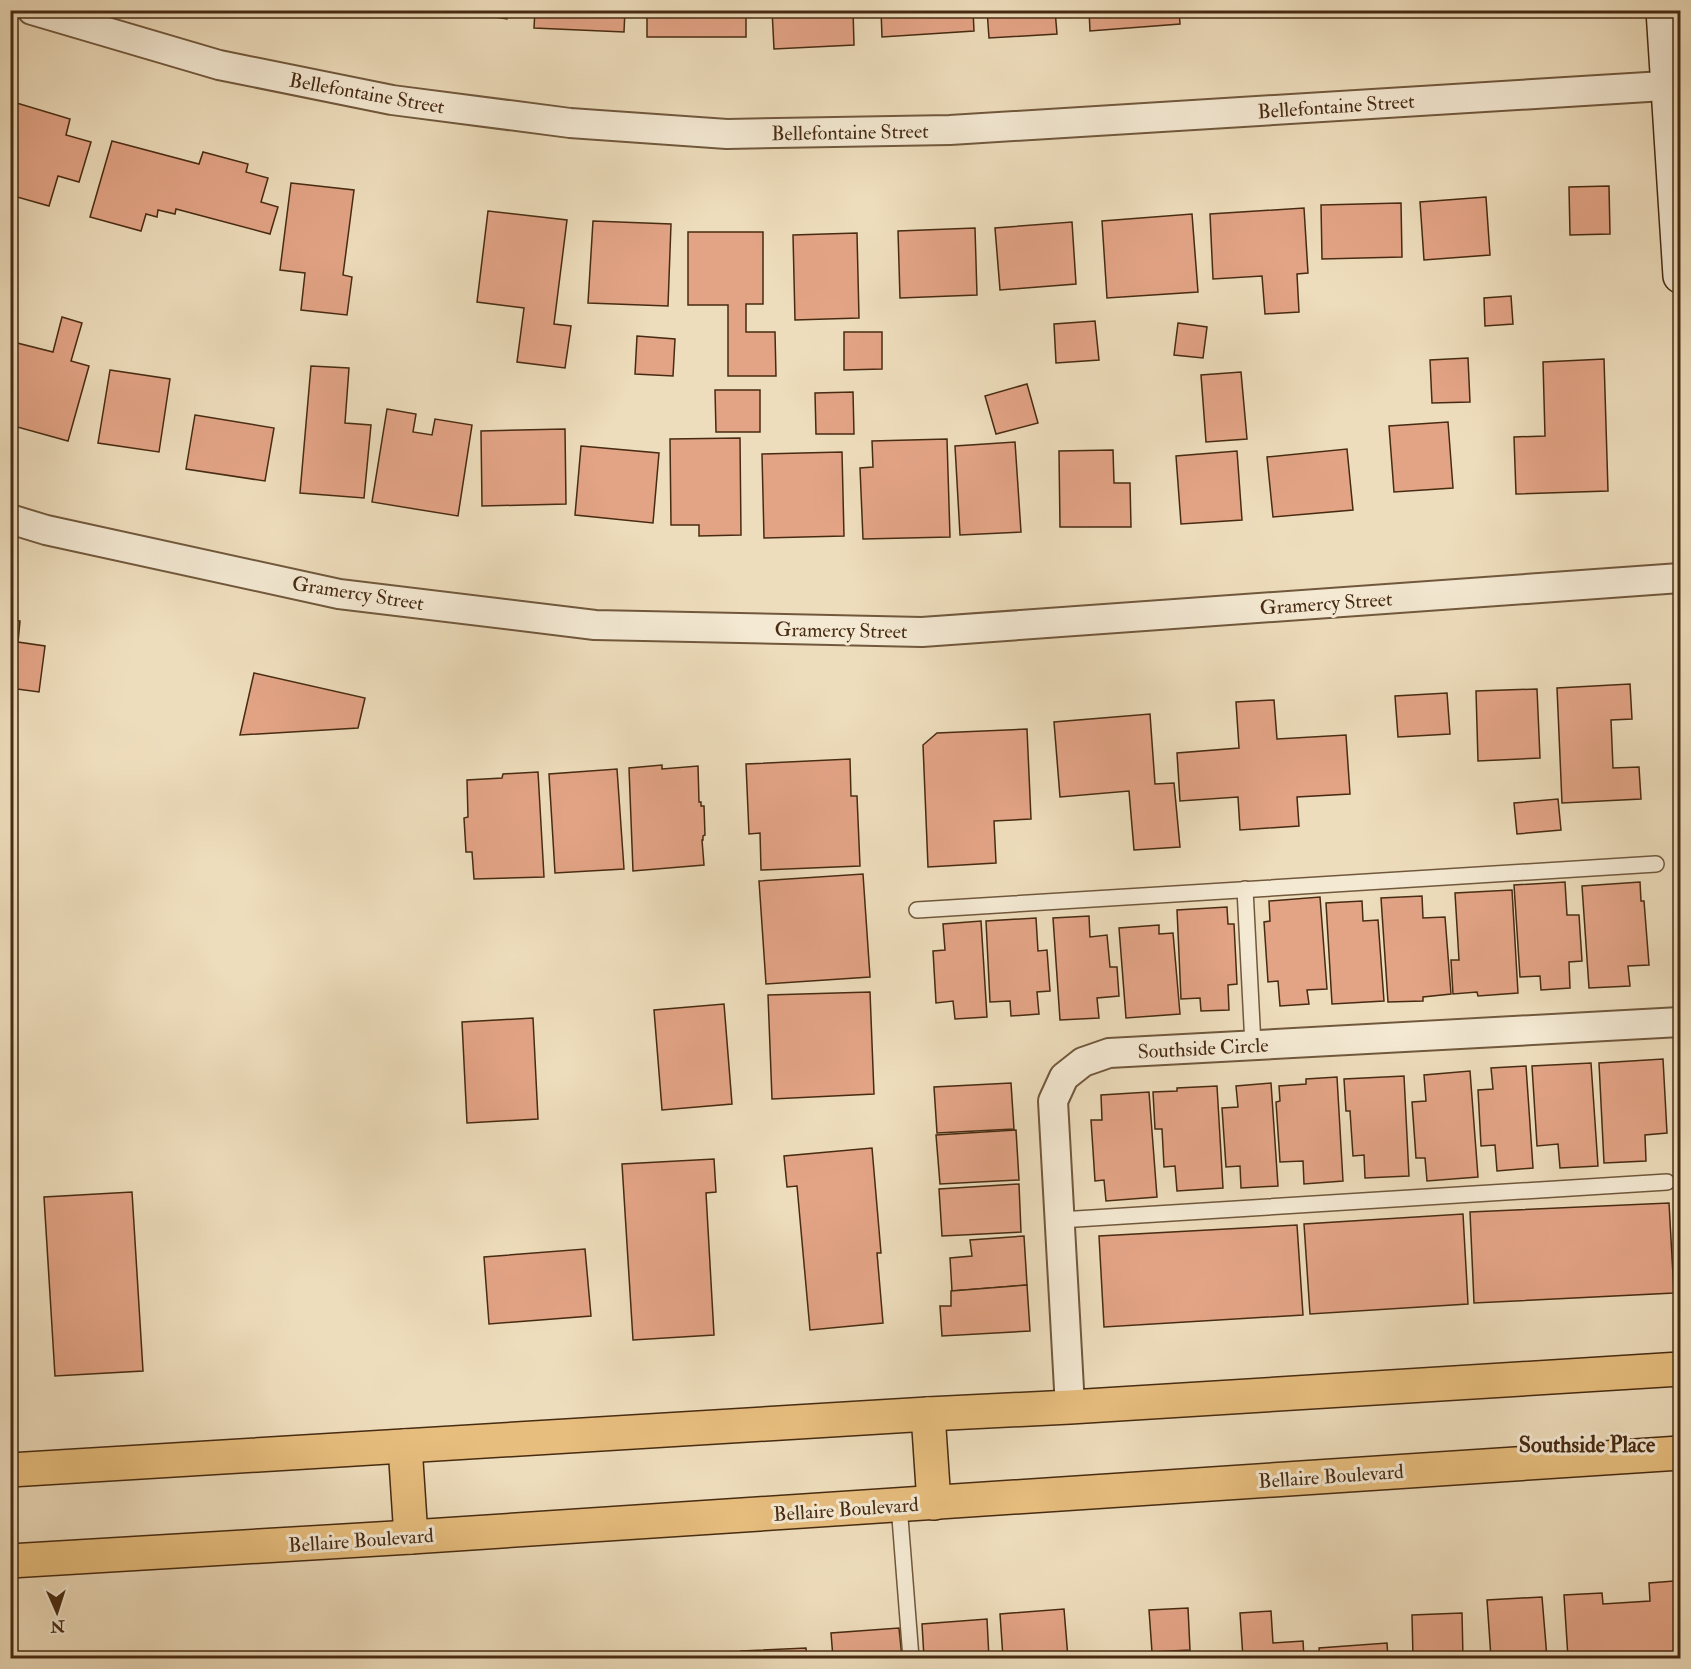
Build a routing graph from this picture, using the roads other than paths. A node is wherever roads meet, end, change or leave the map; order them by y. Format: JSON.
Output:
{"nodes":[{"id":1,"x":32,"y":10,"type":"edge"},
{"id":2,"x":1663,"y":10,"type":"edge"},
{"id":3,"x":1674,"y":85,"type":"edge"},
{"id":4,"x":1680,"y":276,"type":"edge"},
{"id":5,"x":10,"y":519,"type":"edge"},
{"id":6,"x":1680,"y":578,"type":"edge"},
{"id":7,"x":1656,"y":864,"type":"dead end"},
{"id":8,"x":1245,"y":889,"type":"junction"},
{"id":9,"x":916,"y":910,"type":"dead end"},
{"id":10,"x":1680,"y":1022,"type":"edge"},
{"id":11,"x":1253,"y":1046,"type":"junction"},
{"id":12,"x":1667,"y":1182,"type":"dead end"},
{"id":13,"x":1060,"y":1220,"type":"junction"},
{"id":14,"x":1680,"y":1369,"type":"edge"},
{"id":15,"x":1070,"y":1407,"type":"junction"},
{"id":16,"x":928,"y":1414,"type":"junction"},
{"id":17,"x":405,"y":1446,"type":"junction"},
{"id":18,"x":1680,"y":1453,"type":"edge"},
{"id":19,"x":10,"y":1470,"type":"edge"},
{"id":20,"x":934,"y":1503,"type":"junction"},
{"id":21,"x":899,"y":1505,"type":"junction"},
{"id":22,"x":411,"y":1537,"type":"junction"},
{"id":23,"x":10,"y":1561,"type":"edge"},
{"id":24,"x":911,"y":1659,"type":"edge"}],
"edges":[{"from":1,"to":3,"type":"street","name":"Bellefontaine Street"},
{"from":2,"to":3,"type":"street"},
{"from":3,"to":4,"type":"street"},
{"from":5,"to":6,"type":"street","name":"Gramercy Street"},
{"from":7,"to":8,"type":"lane"},
{"from":8,"to":9,"type":"lane"},
{"from":8,"to":11,"type":"lane"},
{"from":10,"to":11,"type":"street","name":"Southside Circle"},
{"from":11,"to":13,"type":"street","name":"Southside Circle"},
{"from":12,"to":13,"type":"lane"},
{"from":13,"to":15,"type":"street","name":"Southside Circle"},
{"from":14,"to":15,"type":"main road"},
{"from":15,"to":16,"type":"main road"},
{"from":16,"to":17,"type":"main road"},
{"from":16,"to":20,"type":"main road"},
{"from":17,"to":19,"type":"main road"},
{"from":17,"to":22,"type":"main road"},
{"from":18,"to":20,"type":"main road","name":"Bellaire Boulevard"},
{"from":20,"to":21,"type":"main road","name":"Bellaire Boulevard"},
{"from":21,"to":22,"type":"main road","name":"Bellaire Boulevard"},
{"from":21,"to":24,"type":"lane"},
{"from":22,"to":23,"type":"main road","name":"Bellaire Boulevard"}]}
